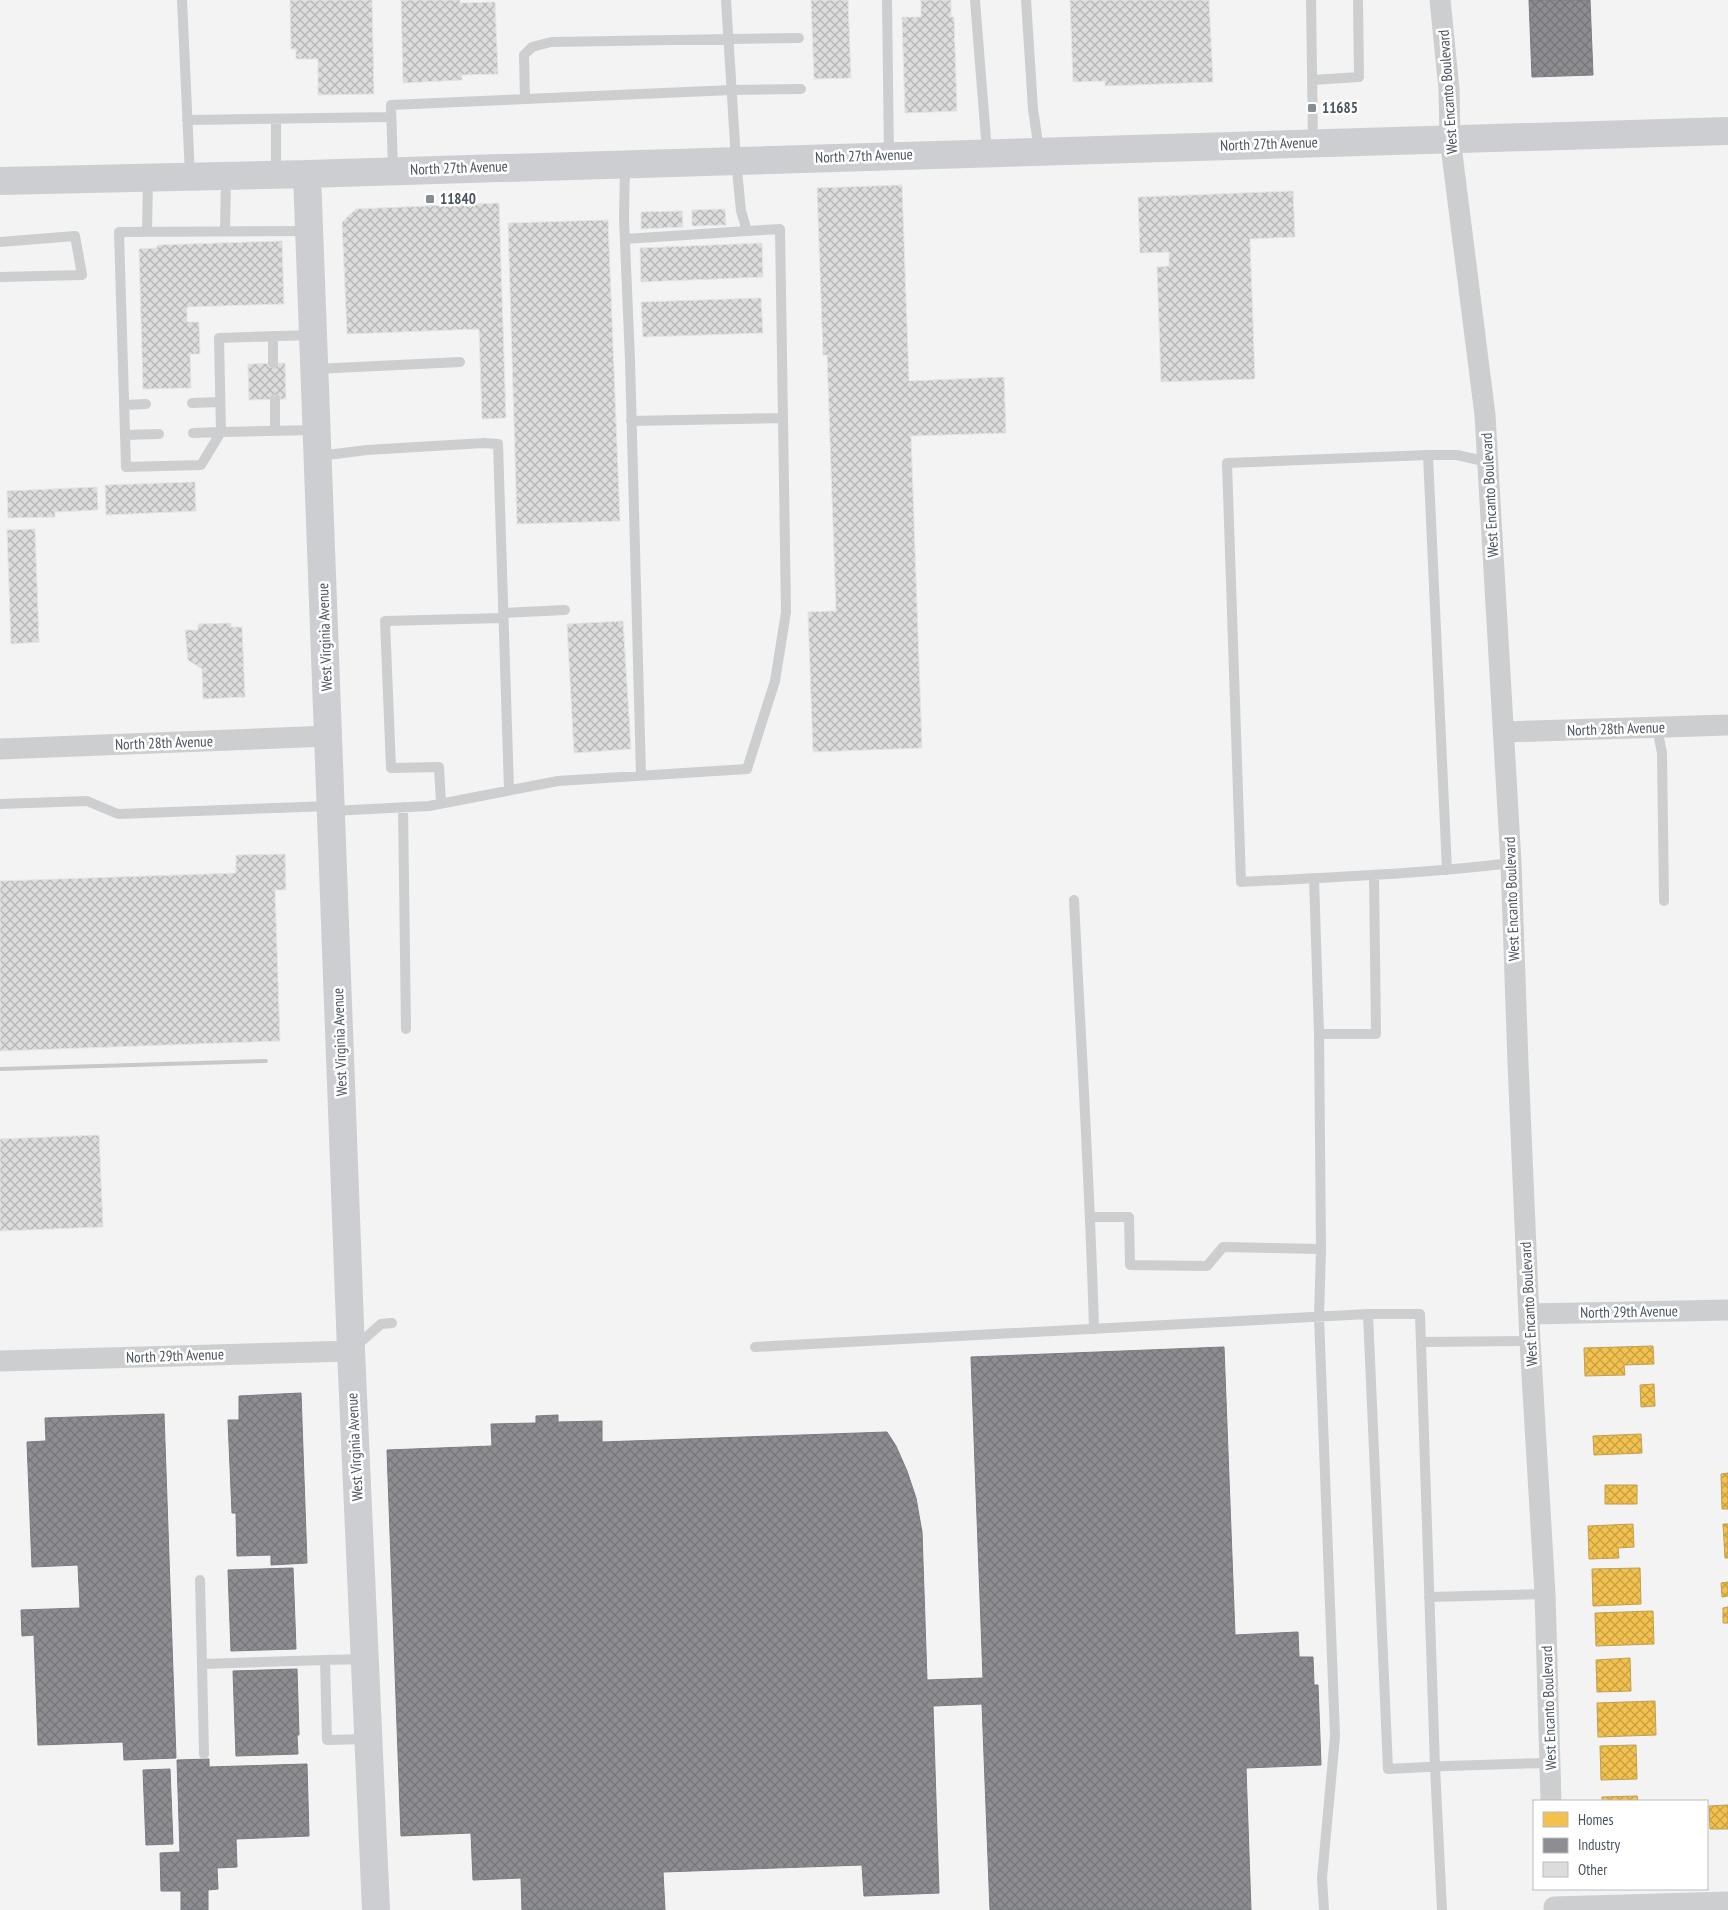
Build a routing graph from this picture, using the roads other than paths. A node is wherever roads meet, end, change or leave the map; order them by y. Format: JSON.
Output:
{"nodes":[{"id":1,"x":182,"y":0,"type":"edge"},
{"id":2,"x":726,"y":0,"type":"edge"},
{"id":3,"x":887,"y":0,"type":"edge"},
{"id":4,"x":975,"y":0,"type":"edge"},
{"id":5,"x":1026,"y":0,"type":"edge"},
{"id":6,"x":1311,"y":0,"type":"edge"},
{"id":7,"x":1358,"y":0,"type":"edge"},
{"id":8,"x":1440,"y":0,"type":"edge"},
{"id":9,"x":799,"y":38,"type":"dead end"},
{"id":10,"x":728,"y":40,"type":"junction"},
{"id":11,"x":1312,"y":80,"type":"junction"},
{"id":12,"x":801,"y":89,"type":"dead end"},
{"id":13,"x":732,"y":90,"type":"junction"},
{"id":14,"x":525,"y":99,"type":"junction"},
{"id":15,"x":391,"y":117,"type":"junction"},
{"id":16,"x":187,"y":120,"type":"junction"},
{"id":17,"x":276,"y":120,"type":"junction"},
{"id":18,"x":1728,"y":131,"type":"edge"},
{"id":19,"x":1450,"y":138,"type":"junction"},
{"id":20,"x":1313,"y":143,"type":"junction"},
{"id":21,"x":1039,"y":151,"type":"junction"},
{"id":22,"x":987,"y":153,"type":"junction"},
{"id":23,"x":889,"y":156,"type":"junction"},
{"id":24,"x":736,"y":160,"type":"junction"},
{"id":25,"x":625,"y":163,"type":"junction"},
{"id":26,"x":393,"y":170,"type":"junction"},
{"id":27,"x":276,"y":174,"type":"junction"},
{"id":28,"x":306,"y":174,"type":"junction"},
{"id":29,"x":226,"y":175,"type":"junction"},
{"id":30,"x":190,"y":176,"type":"junction"},
{"id":31,"x":148,"y":177,"type":"junction"},
{"id":32,"x":0,"y":180,"type":"edge"},
{"id":33,"x":308,"y":231,"type":"junction"},
{"id":34,"x":747,"y":231,"type":"junction"},
{"id":35,"x":147,"y":232,"type":"junction"},
{"id":36,"x":225,"y":232,"type":"junction"},
{"id":37,"x":625,"y":239,"type":"junction"},
{"id":38,"x":0,"y":242,"type":"edge"},
{"id":39,"x":0,"y":277,"type":"edge"},
{"id":40,"x":312,"y":335,"type":"junction"},
{"id":41,"x":273,"y":336,"type":"junction"},
{"id":42,"x":460,"y":362,"type":"dead end"},
{"id":43,"x":273,"y":363,"type":"dead end"},
{"id":44,"x":314,"y":369,"type":"junction"},
{"id":45,"x":275,"y":399,"type":"dead end"},
{"id":46,"x":220,"y":402,"type":"junction"},
{"id":47,"x":192,"y":403,"type":"dead end"},
{"id":48,"x":146,"y":404,"type":"dead end"},
{"id":49,"x":124,"y":405,"type":"junction"},
{"id":50,"x":783,"y":418,"type":"junction"},
{"id":51,"x":631,"y":421,"type":"junction"},
{"id":52,"x":275,"y":431,"type":"junction"},
{"id":53,"x":221,"y":432,"type":"junction"},
{"id":54,"x":193,"y":433,"type":"dead end"},
{"id":55,"x":159,"y":434,"type":"dead end"},
{"id":56,"x":125,"y":435,"type":"junction"},
{"id":57,"x":317,"y":443,"type":"junction"},
{"id":58,"x":1428,"y":456,"type":"junction"},
{"id":59,"x":1488,"y":462,"type":"junction"},
{"id":60,"x":565,"y":610,"type":"dead end"},
{"id":61,"x":503,"y":616,"type":"junction"},
{"id":62,"x":1728,"y":725,"type":"edge"},
{"id":63,"x":1657,"y":728,"type":"junction"},
{"id":64,"x":1504,"y":732,"type":"junction"},
{"id":65,"x":329,"y":736,"type":"junction"},
{"id":66,"x":0,"y":749,"type":"edge"},
{"id":67,"x":641,"y":775,"type":"junction"},
{"id":68,"x":509,"y":790,"type":"junction"},
{"id":69,"x":0,"y":804,"type":"edge"},
{"id":70,"x":441,"y":804,"type":"junction"},
{"id":71,"x":403,"y":807,"type":"junction"},
{"id":72,"x":331,"y":808,"type":"junction"},
{"id":73,"x":1511,"y":863,"type":"junction"},
{"id":74,"x":1446,"y":870,"type":"junction"},
{"id":75,"x":1374,"y":874,"type":"junction"},
{"id":76,"x":1314,"y":878,"type":"junction"},
{"id":77,"x":1074,"y":900,"type":"dead end"},
{"id":78,"x":1664,"y":901,"type":"dead end"},
{"id":79,"x":406,"y":1029,"type":"dead end"},
{"id":80,"x":1320,"y":1034,"type":"junction"},
{"id":81,"x":1091,"y":1217,"type":"junction"},
{"id":82,"x":1321,"y":1249,"type":"junction"},
{"id":83,"x":1728,"y":1310,"type":"edge"},
{"id":84,"x":1368,"y":1314,"type":"junction"},
{"id":85,"x":1530,"y":1314,"type":"junction"},
{"id":86,"x":1319,"y":1317,"type":"junction"},
{"id":87,"x":392,"y":1323,"type":"dead end"},
{"id":88,"x":1094,"y":1329,"type":"junction"},
{"id":89,"x":1530,"y":1341,"type":"junction"},
{"id":90,"x":1421,"y":1342,"type":"junction"},
{"id":91,"x":755,"y":1347,"type":"dead end"},
{"id":92,"x":351,"y":1351,"type":"junction"},
{"id":93,"x":0,"y":1361,"type":"edge"},
{"id":94,"x":200,"y":1580,"type":"dead end"},
{"id":95,"x":1545,"y":1594,"type":"junction"},
{"id":96,"x":1430,"y":1597,"type":"junction"},
{"id":97,"x":365,"y":1659,"type":"junction"},
{"id":98,"x":324,"y":1660,"type":"junction"},
{"id":99,"x":202,"y":1664,"type":"junction"},
{"id":100,"x":368,"y":1739,"type":"junction"},
{"id":101,"x":204,"y":1754,"type":"dead end"},
{"id":102,"x":1550,"y":1763,"type":"junction"},
{"id":103,"x":1435,"y":1767,"type":"junction"},
{"id":104,"x":1551,"y":1800,"type":"edge"},
{"id":105,"x":1554,"y":1902,"type":"edge"},
{"id":106,"x":1728,"y":1902,"type":"edge"},
{"id":107,"x":1702,"y":1906,"type":"edge"},
{"id":108,"x":376,"y":1910,"type":"edge"},
{"id":109,"x":1324,"y":1910,"type":"edge"},
{"id":110,"x":1442,"y":1910,"type":"edge"}],
"edges":[{"from":1,"to":16,"type":"lane"},
{"from":2,"to":10,"type":"lane"},
{"from":3,"to":23,"type":"lane"},
{"from":4,"to":22,"type":"lane"},
{"from":5,"to":21,"type":"lane"},
{"from":6,"to":11,"type":"lane"},
{"from":7,"to":11,"type":"lane"},
{"from":8,"to":19,"type":"street","name":"West Encanto Boulevard"},
{"from":9,"to":10,"type":"lane"},
{"from":10,"to":13,"type":"lane"},
{"from":10,"to":14,"type":"lane"},
{"from":11,"to":20,"type":"lane"},
{"from":12,"to":13,"type":"lane"},
{"from":13,"to":14,"type":"lane"},
{"from":13,"to":24,"type":"lane"},
{"from":14,"to":15,"type":"lane"},
{"from":15,"to":17,"type":"lane"},
{"from":15,"to":26,"type":"lane"},
{"from":16,"to":17,"type":"lane"},
{"from":16,"to":30,"type":"lane"},
{"from":17,"to":27,"type":"lane"},
{"from":18,"to":19,"type":"main road","name":"North 27th Avenue"},
{"from":19,"to":20,"type":"main road","name":"North 27th Avenue"},
{"from":19,"to":59,"type":"street","name":"West Encanto Boulevard"},
{"from":20,"to":21,"type":"main road","name":"North 27th Avenue"},
{"from":21,"to":22,"type":"main road","name":"North 27th Avenue"},
{"from":22,"to":23,"type":"main road","name":"North 27th Avenue"},
{"from":23,"to":24,"type":"main road","name":"North 27th Avenue"},
{"from":24,"to":25,"type":"main road","name":"North 27th Avenue"},
{"from":24,"to":34,"type":"lane"},
{"from":25,"to":26,"type":"main road","name":"North 27th Avenue"},
{"from":25,"to":37,"type":"lane"},
{"from":26,"to":28,"type":"main road","name":"North 27th Avenue"},
{"from":27,"to":28,"type":"main road","name":"North 27th Avenue"},
{"from":27,"to":29,"type":"main road","name":"North 27th Avenue"},
{"from":28,"to":33,"type":"main road","name":"West Virginia Avenue"},
{"from":29,"to":30,"type":"main road","name":"North 27th Avenue"},
{"from":29,"to":36,"type":"lane"},
{"from":30,"to":31,"type":"main road","name":"North 27th Avenue"},
{"from":31,"to":32,"type":"main road","name":"North 27th Avenue"},
{"from":31,"to":35,"type":"lane"},
{"from":33,"to":36,"type":"lane"},
{"from":33,"to":40,"type":"main road","name":"West Virginia Avenue"},
{"from":34,"to":37,"type":"lane"},
{"from":34,"to":50,"type":"lane"},
{"from":35,"to":36,"type":"lane"},
{"from":35,"to":49,"type":"lane"},
{"from":37,"to":51,"type":"lane"},
{"from":38,"to":39,"type":"lane"},
{"from":40,"to":41,"type":"lane"},
{"from":40,"to":44,"type":"main road","name":"West Virginia Avenue"},
{"from":41,"to":43,"type":"lane"},
{"from":41,"to":46,"type":"lane"},
{"from":42,"to":44,"type":"lane"},
{"from":44,"to":57,"type":"main road","name":"West Virginia Avenue"},
{"from":45,"to":52,"type":"lane"},
{"from":46,"to":47,"type":"lane"},
{"from":46,"to":53,"type":"lane"},
{"from":48,"to":49,"type":"lane"},
{"from":49,"to":56,"type":"lane"},
{"from":50,"to":51,"type":"lane"},
{"from":50,"to":67,"type":"lane"},
{"from":51,"to":67,"type":"lane"},
{"from":52,"to":53,"type":"lane"},
{"from":52,"to":57,"type":"lane"},
{"from":53,"to":54,"type":"lane"},
{"from":53,"to":56,"type":"lane"},
{"from":55,"to":56,"type":"lane"},
{"from":57,"to":61,"type":"lane"},
{"from":57,"to":65,"type":"main road","name":"West Virginia Avenue"},
{"from":58,"to":59,"type":"lane"},
{"from":58,"to":74,"type":"lane"},
{"from":58,"to":76,"type":"lane"},
{"from":59,"to":64,"type":"street","name":"West Encanto Boulevard"},
{"from":60,"to":61,"type":"lane"},
{"from":61,"to":68,"type":"lane"},
{"from":61,"to":70,"type":"lane"},
{"from":62,"to":63,"type":"street","name":"North 28th Avenue"},
{"from":63,"to":64,"type":"street","name":"North 28th Avenue"},
{"from":63,"to":78,"type":"lane"},
{"from":64,"to":73,"type":"street","name":"West Encanto Boulevard"},
{"from":65,"to":66,"type":"street","name":"North 28th Avenue"},
{"from":65,"to":72,"type":"main road","name":"West Virginia Avenue"},
{"from":67,"to":68,"type":"lane"},
{"from":68,"to":70,"type":"lane"},
{"from":69,"to":72,"type":"lane"},
{"from":70,"to":71,"type":"lane"},
{"from":71,"to":72,"type":"lane"},
{"from":71,"to":79,"type":"lane"},
{"from":72,"to":92,"type":"main road","name":"West Virginia Avenue"},
{"from":73,"to":74,"type":"lane"},
{"from":73,"to":85,"type":"street","name":"West Encanto Boulevard"},
{"from":74,"to":75,"type":"lane"},
{"from":75,"to":76,"type":"lane"},
{"from":75,"to":80,"type":"lane"},
{"from":76,"to":80,"type":"lane"},
{"from":77,"to":81,"type":"lane"},
{"from":80,"to":82,"type":"lane"},
{"from":81,"to":82,"type":"lane"},
{"from":81,"to":88,"type":"lane"},
{"from":82,"to":86,"type":"lane"},
{"from":83,"to":85,"type":"street","name":"North 29th Avenue"},
{"from":84,"to":86,"type":"lane"},
{"from":84,"to":90,"type":"lane"},
{"from":84,"to":103,"type":"lane"},
{"from":85,"to":89,"type":"street","name":"West Encanto Boulevard"},
{"from":86,"to":88,"type":"lane"},
{"from":86,"to":109,"type":"lane"},
{"from":87,"to":92,"type":"lane"},
{"from":88,"to":91,"type":"lane"},
{"from":89,"to":90,"type":"lane"},
{"from":89,"to":95,"type":"street","name":"West Encanto Boulevard"},
{"from":90,"to":96,"type":"lane"},
{"from":92,"to":93,"type":"street","name":"North 29th Avenue"},
{"from":92,"to":97,"type":"main road","name":"West Virginia Avenue"},
{"from":94,"to":99,"type":"lane"},
{"from":95,"to":96,"type":"lane"},
{"from":95,"to":102,"type":"street","name":"West Encanto Boulevard"},
{"from":96,"to":103,"type":"lane"},
{"from":97,"to":98,"type":"lane"},
{"from":97,"to":100,"type":"main road","name":"West Virginia Avenue"},
{"from":98,"to":99,"type":"lane"},
{"from":98,"to":100,"type":"lane"},
{"from":99,"to":101,"type":"lane"},
{"from":100,"to":108,"type":"main road","name":"West Virginia Avenue"},
{"from":102,"to":103,"type":"lane"},
{"from":102,"to":104,"type":"street","name":"West Encanto Boulevard"},
{"from":103,"to":110,"type":"lane"},
{"from":105,"to":107,"type":"street"},
{"from":106,"to":107,"type":"street"}]}
